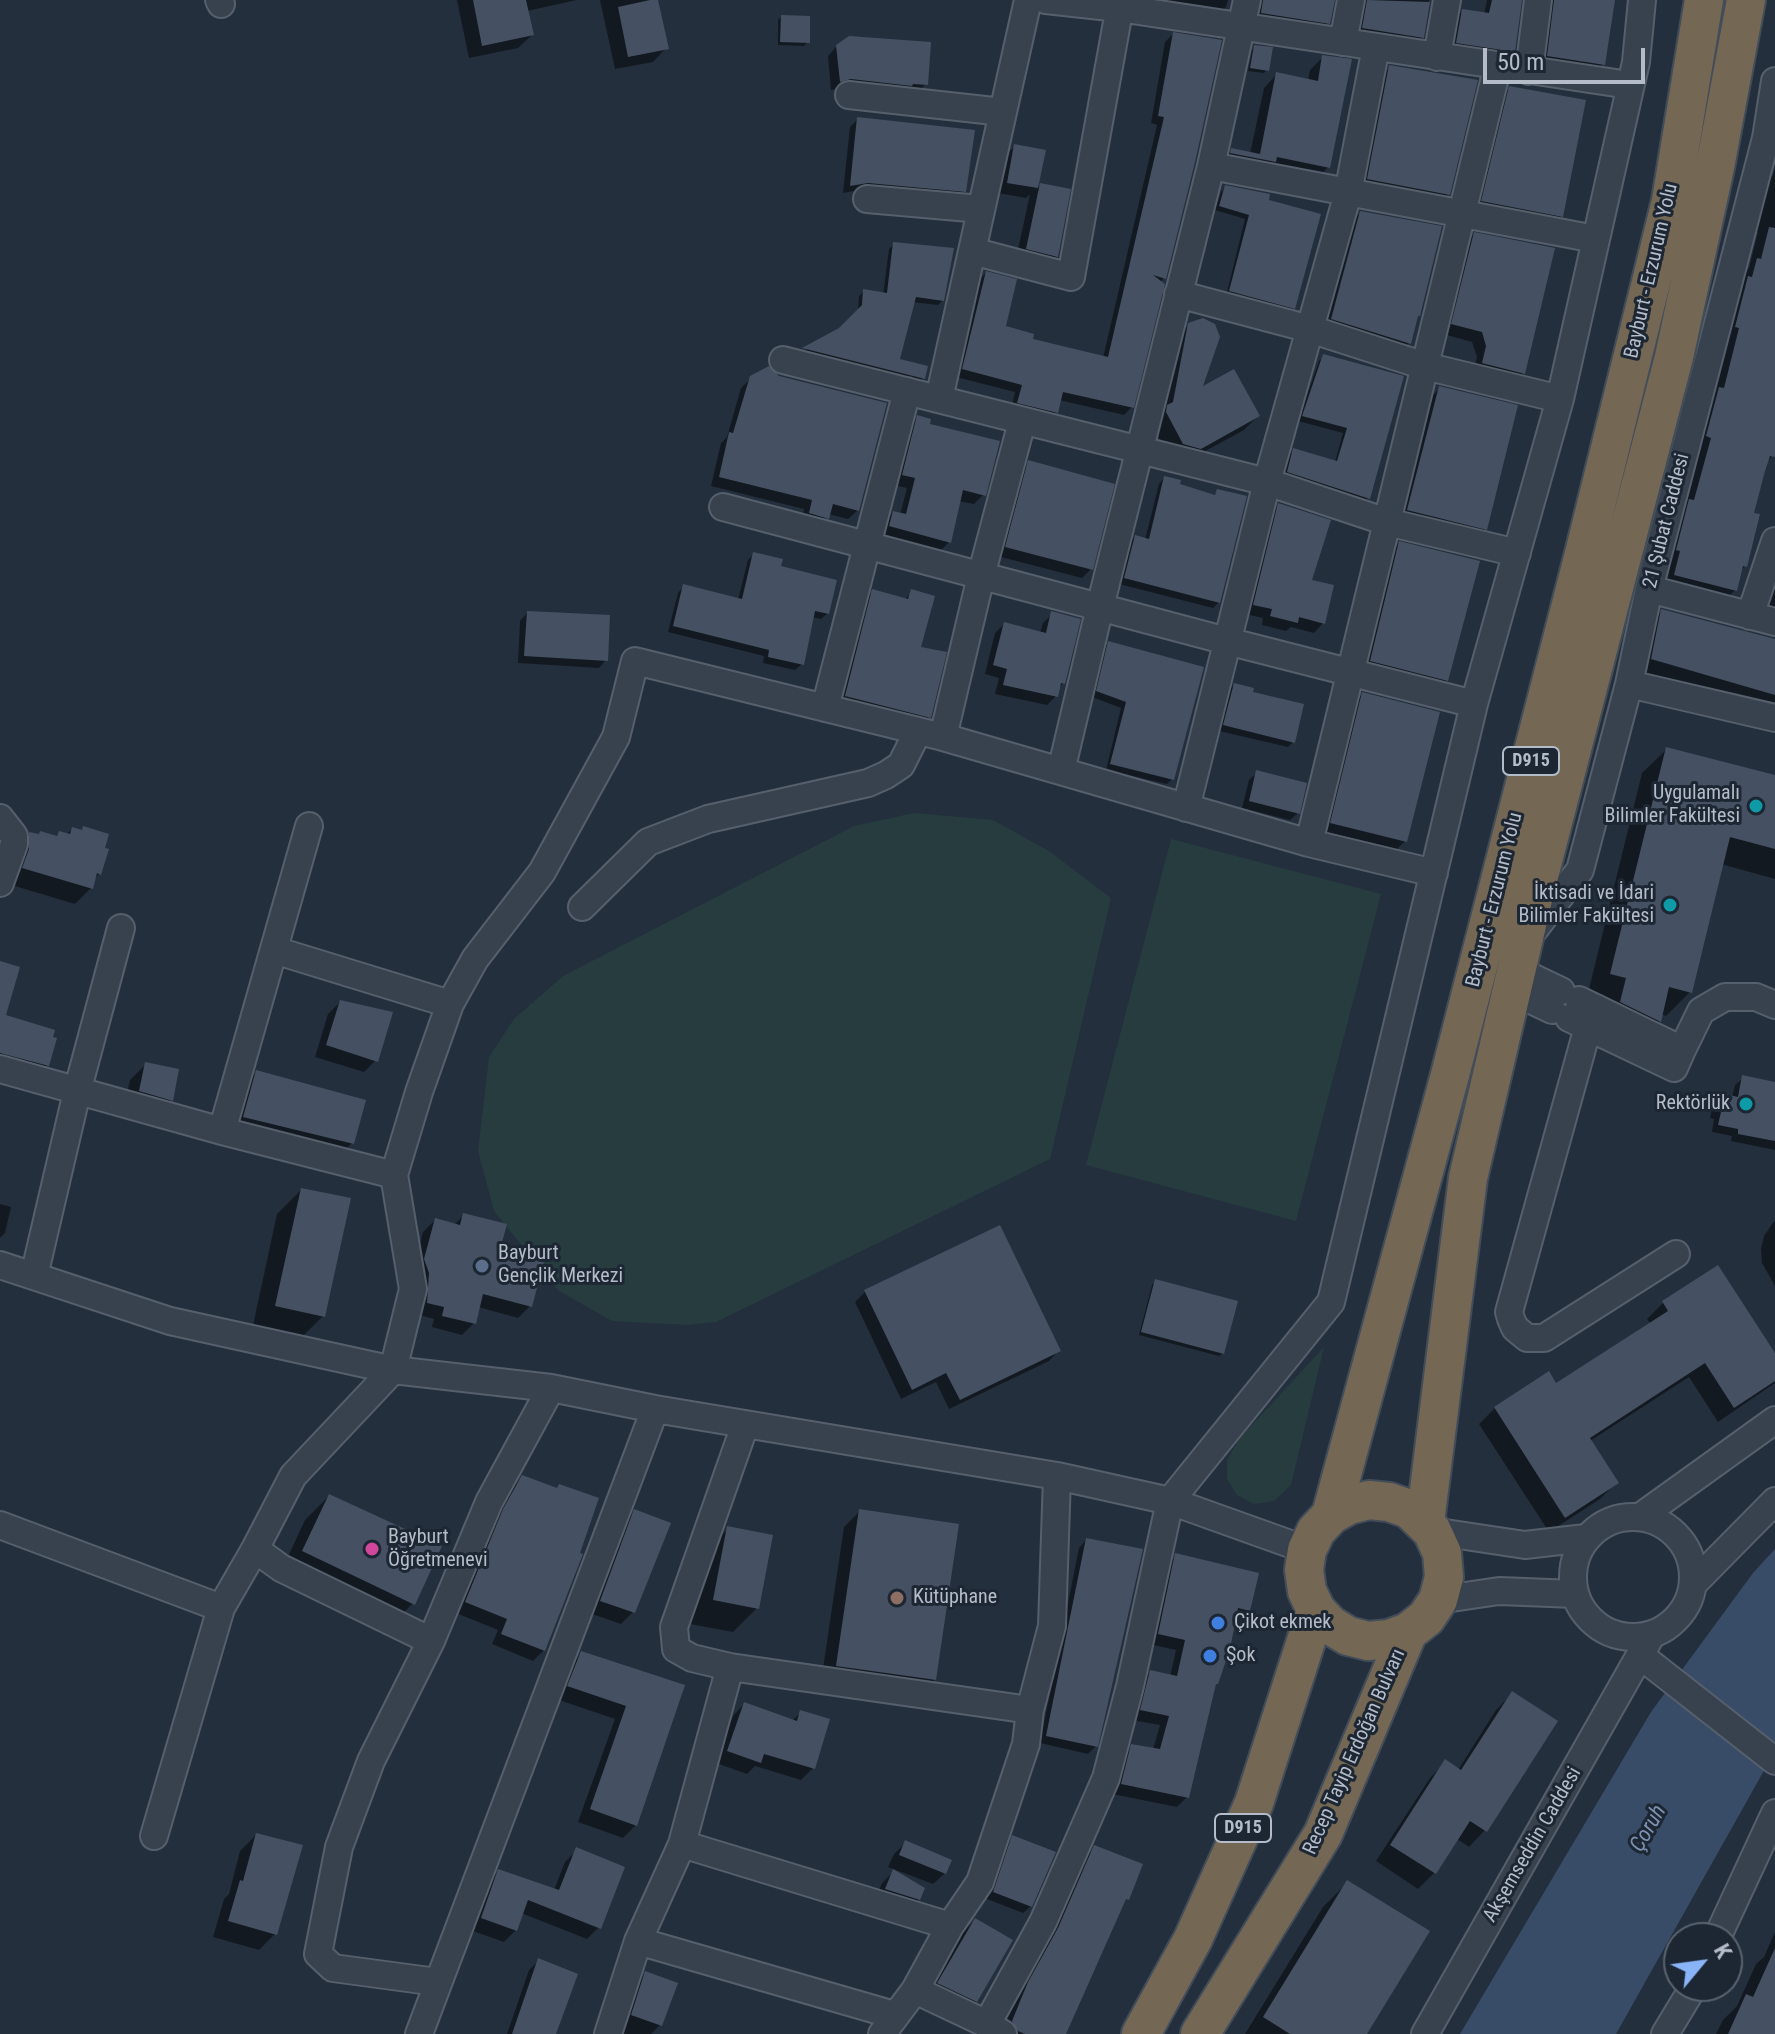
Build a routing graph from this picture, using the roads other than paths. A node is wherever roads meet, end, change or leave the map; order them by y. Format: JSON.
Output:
{"nodes":[{"id":1,"x":1028,"y":0,"type":"edge"},
{"id":2,"x":1046,"y":0,"type":"edge"},
{"id":3,"x":1247,"y":0,"type":"edge"},
{"id":4,"x":1351,"y":0,"type":"edge"},
{"id":5,"x":1447,"y":0,"type":"edge"},
{"id":6,"x":1538,"y":0,"type":"edge"},
{"id":7,"x":1642,"y":0,"type":"edge"},
{"id":8,"x":1704,"y":0,"type":"edge"},
{"id":9,"x":1746,"y":0,"type":"edge"},
{"id":10,"x":1120,"y":4,"type":"edge"},
{"id":11,"x":1243,"y":28,"type":"junction"},
{"id":12,"x":1343,"y":42,"type":"junction"},
{"id":13,"x":1376,"y":47,"type":"junction"},
{"id":14,"x":1437,"y":57,"type":"junction"},
{"id":15,"x":1498,"y":65,"type":"junction"},
{"id":16,"x":1529,"y":71,"type":"junction"},
{"id":17,"x":1775,"y":81,"type":"edge"},
{"id":18,"x":1629,"y":85,"type":"junction"},
{"id":19,"x":849,"y":95,"type":"dead end"},
{"id":20,"x":1003,"y":112,"type":"junction"},
{"id":21,"x":1770,"y":138,"type":"edge"},
{"id":22,"x":1211,"y":166,"type":"junction"},
{"id":23,"x":1348,"y":193,"type":"junction"},
{"id":24,"x":867,"y":199,"type":"dead end"},
{"id":25,"x":981,"y":209,"type":"junction"},
{"id":26,"x":1464,"y":213,"type":"junction"},
{"id":27,"x":1595,"y":239,"type":"junction"},
{"id":28,"x":972,"y":251,"type":"junction"},
{"id":29,"x":1178,"y":294,"type":"junction"},
{"id":30,"x":1310,"y":329,"type":"junction"},
{"id":31,"x":783,"y":360,"type":"dead end"},
{"id":32,"x":1425,"y":366,"type":"junction"},
{"id":33,"x":907,"y":391,"type":"junction"},
{"id":34,"x":939,"y":399,"type":"junction"},
{"id":35,"x":1560,"y":399,"type":"junction"},
{"id":36,"x":1022,"y":422,"type":"junction"},
{"id":37,"x":1141,"y":452,"type":"junction"},
{"id":38,"x":1267,"y":482,"type":"junction"},
{"id":39,"x":723,"y":507,"type":"dead end"},
{"id":40,"x":1387,"y":522,"type":"junction"},
{"id":41,"x":1775,"y":541,"type":"edge"},
{"id":42,"x":868,"y":545,"type":"junction"},
{"id":43,"x":1517,"y":553,"type":"junction"},
{"id":44,"x":981,"y":576,"type":"junction"},
{"id":45,"x":1649,"y":589,"type":"junction"},
{"id":46,"x":1100,"y":607,"type":"junction"},
{"id":47,"x":1762,"y":619,"type":"edge"},
{"id":48,"x":1227,"y":641,"type":"junction"},
{"id":49,"x":1352,"y":673,"type":"junction"},
{"id":50,"x":1629,"y":684,"type":"junction"},
{"id":51,"x":1474,"y":704,"type":"junction"},
{"id":52,"x":825,"y":708,"type":"junction"},
{"id":53,"x":1775,"y":718,"type":"edge"},
{"id":54,"x":930,"y":734,"type":"junction"},
{"id":55,"x":1061,"y":771,"type":"junction"},
{"id":56,"x":1186,"y":808,"type":"junction"},
{"id":57,"x":0,"y":818,"type":"edge"},
{"id":58,"x":309,"y":826,"type":"dead end"},
{"id":59,"x":1309,"y":843,"type":"junction"},
{"id":60,"x":1434,"y":873,"type":"junction"},
{"id":61,"x":0,"y":883,"type":"edge"},
{"id":62,"x":582,"y":907,"type":"dead end"},
{"id":63,"x":121,"y":928,"type":"dead end"},
{"id":64,"x":274,"y":950,"type":"junction"},
{"id":65,"x":1517,"y":968,"type":"junction"},
{"id":66,"x":450,"y":1004,"type":"junction"},
{"id":67,"x":1775,"y":1005,"type":"edge"},
{"id":68,"x":1574,"y":1009,"type":"junction"},
{"id":69,"x":0,"y":1069,"type":"edge"},
{"id":70,"x":77,"y":1092,"type":"junction"},
{"id":71,"x":222,"y":1131,"type":"junction"},
{"id":72,"x":394,"y":1175,"type":"junction"},
{"id":73,"x":1676,"y":1254,"type":"dead end"},
{"id":74,"x":0,"y":1265,"type":"edge"},
{"id":75,"x":34,"y":1276,"type":"junction"},
{"id":76,"x":393,"y":1370,"type":"junction"},
{"id":77,"x":551,"y":1388,"type":"junction"},
{"id":78,"x":655,"y":1409,"type":"junction"},
{"id":79,"x":1775,"y":1420,"type":"edge"},
{"id":80,"x":745,"y":1425,"type":"junction"},
{"id":81,"x":1057,"y":1476,"type":"junction"},
{"id":82,"x":1170,"y":1501,"type":"junction"},
{"id":83,"x":1775,"y":1501,"type":"edge"},
{"id":84,"x":1331,"y":1515,"type":"junction"},
{"id":85,"x":1640,"y":1517,"type":"junction"},
{"id":86,"x":0,"y":1525,"type":"edge"},
{"id":87,"x":1429,"y":1527,"type":"junction"},
{"id":88,"x":1586,"y":1538,"type":"junction"},
{"id":89,"x":255,"y":1549,"type":"junction"},
{"id":90,"x":1307,"y":1550,"type":"junction"},
{"id":91,"x":1693,"y":1584,"type":"junction"},
{"id":92,"x":1575,"y":1594,"type":"junction"},
{"id":93,"x":1438,"y":1600,"type":"junction"},
{"id":94,"x":221,"y":1608,"type":"junction"},
{"id":95,"x":1316,"y":1610,"type":"junction"},
{"id":96,"x":1408,"y":1632,"type":"junction"},
{"id":97,"x":431,"y":1641,"type":"junction"},
{"id":98,"x":1652,"y":1653,"type":"junction"},
{"id":99,"x":730,"y":1667,"type":"junction"},
{"id":100,"x":1030,"y":1710,"type":"junction"},
{"id":101,"x":1775,"y":1761,"type":"edge"},
{"id":102,"x":1775,"y":1813,"type":"edge"},
{"id":103,"x":154,"y":1836,"type":"dead end"},
{"id":104,"x":682,"y":1844,"type":"junction"},
{"id":105,"x":1724,"y":1922,"type":"edge"},
{"id":106,"x":950,"y":1926,"type":"junction"},
{"id":107,"x":638,"y":1941,"type":"junction"},
{"id":108,"x":437,"y":1982,"type":"junction"},
{"id":109,"x":915,"y":1990,"type":"junction"},
{"id":110,"x":1684,"y":2002,"type":"edge"},
{"id":111,"x":888,"y":2024,"type":"edge"},
{"id":112,"x":986,"y":2028,"type":"edge"},
{"id":113,"x":419,"y":2034,"type":"edge"},
{"id":114,"x":608,"y":2034,"type":"edge"},
{"id":115,"x":1141,"y":2034,"type":"edge"},
{"id":116,"x":1200,"y":2034,"type":"edge"},
{"id":117,"x":1425,"y":2034,"type":"edge"},
{"id":118,"x":1665,"y":2034,"type":"edge"}],
"edges":[{"from":1,"to":20,"type":"street"},
{"from":2,"to":10,"type":"street"},
{"from":3,"to":11,"type":"street"},
{"from":4,"to":12,"type":"street"},
{"from":5,"to":14,"type":"street"},
{"from":6,"to":16,"type":"street"},
{"from":7,"to":18,"type":"street"},
{"from":8,"to":84,"type":"highway","name":"Bayburt - Erzurum Yolu","number":"D915"},
{"from":9,"to":65,"type":"highway","name":"Bayburt - Erzurum Yolu","number":"D915"},
{"from":10,"to":11,"type":"street"},
{"from":10,"to":28,"type":"street"},
{"from":11,"to":12,"type":"street"},
{"from":11,"to":22,"type":"street"},
{"from":12,"to":13,"type":"street"},
{"from":13,"to":14,"type":"street"},
{"from":13,"to":23,"type":"street"},
{"from":14,"to":15,"type":"street"},
{"from":15,"to":16,"type":"street"},
{"from":15,"to":26,"type":"street"},
{"from":16,"to":18,"type":"street"},
{"from":17,"to":21,"type":"street","name":"21 Şubat Caddesi"},
{"from":18,"to":27,"type":"street"},
{"from":19,"to":20,"type":"street"},
{"from":20,"to":25,"type":"street"},
{"from":21,"to":45,"type":"street","name":"21 Şubat Caddesi"},
{"from":22,"to":23,"type":"street"},
{"from":22,"to":29,"type":"street"},
{"from":23,"to":26,"type":"street"},
{"from":23,"to":30,"type":"street"},
{"from":24,"to":25,"type":"street"},
{"from":25,"to":28,"type":"street"},
{"from":26,"to":27,"type":"street"},
{"from":26,"to":32,"type":"street"},
{"from":27,"to":35,"type":"street"},
{"from":28,"to":34,"type":"street"},
{"from":29,"to":30,"type":"street"},
{"from":29,"to":37,"type":"street"},
{"from":30,"to":32,"type":"street"},
{"from":30,"to":38,"type":"street"},
{"from":31,"to":33,"type":"street"},
{"from":32,"to":35,"type":"street"},
{"from":32,"to":40,"type":"street"},
{"from":33,"to":34,"type":"street"},
{"from":33,"to":42,"type":"street"},
{"from":34,"to":36,"type":"street"},
{"from":35,"to":43,"type":"street"},
{"from":36,"to":37,"type":"street"},
{"from":36,"to":44,"type":"street"},
{"from":37,"to":38,"type":"street"},
{"from":37,"to":46,"type":"street"},
{"from":38,"to":40,"type":"street"},
{"from":38,"to":48,"type":"street"},
{"from":39,"to":42,"type":"street"},
{"from":40,"to":43,"type":"street"},
{"from":40,"to":49,"type":"street"},
{"from":41,"to":47,"type":"street"},
{"from":42,"to":44,"type":"street"},
{"from":42,"to":52,"type":"street"},
{"from":43,"to":51,"type":"street"},
{"from":44,"to":46,"type":"street"},
{"from":44,"to":54,"type":"street"},
{"from":45,"to":47,"type":"street"},
{"from":45,"to":50,"type":"street","name":"21 Şubat Caddesi"},
{"from":46,"to":48,"type":"street"},
{"from":46,"to":55,"type":"street"},
{"from":48,"to":49,"type":"street"},
{"from":48,"to":56,"type":"street"},
{"from":49,"to":51,"type":"street"},
{"from":49,"to":59,"type":"street"},
{"from":50,"to":53,"type":"street"},
{"from":50,"to":65,"type":"street","name":"21 Şubat Caddesi"},
{"from":51,"to":60,"type":"street"},
{"from":52,"to":54,"type":"street"},
{"from":52,"to":66,"type":"street"},
{"from":54,"to":55,"type":"street"},
{"from":54,"to":62,"type":"street"},
{"from":55,"to":56,"type":"street"},
{"from":56,"to":59,"type":"street"},
{"from":57,"to":61,"type":"street"},
{"from":58,"to":64,"type":"street"},
{"from":59,"to":60,"type":"street"},
{"from":60,"to":82,"type":"street"},
{"from":63,"to":70,"type":"street"},
{"from":64,"to":66,"type":"street"},
{"from":64,"to":71,"type":"street"},
{"from":65,"to":68,"type":"street"},
{"from":65,"to":87,"type":"highway","name":"Bayburt - Erzurum Yolu","number":"D915"},
{"from":66,"to":72,"type":"street"},
{"from":67,"to":68,"type":"street"},
{"from":68,"to":73,"type":"street"},
{"from":69,"to":70,"type":"street"},
{"from":70,"to":71,"type":"street"},
{"from":70,"to":75,"type":"street"},
{"from":71,"to":72,"type":"street"},
{"from":72,"to":76,"type":"street"},
{"from":74,"to":75,"type":"street"},
{"from":75,"to":76,"type":"street"},
{"from":76,"to":77,"type":"street"},
{"from":76,"to":89,"type":"street"},
{"from":77,"to":78,"type":"street"},
{"from":77,"to":97,"type":"street"},
{"from":78,"to":80,"type":"street"},
{"from":78,"to":108,"type":"street"},
{"from":79,"to":85,"type":"street"},
{"from":80,"to":81,"type":"street"},
{"from":80,"to":99,"type":"street"},
{"from":81,"to":82,"type":"street"},
{"from":81,"to":100,"type":"street"},
{"from":82,"to":90,"type":"street"},
{"from":82,"to":112,"type":"street"},
{"from":83,"to":91,"type":"street","name":"Akşemseddin Caddesi"},
{"from":84,"to":87,"type":"highway"},
{"from":84,"to":90,"type":"highway","name":"Bayburt - Erzurum Yolu"},
{"from":85,"to":88,"type":"street"},
{"from":85,"to":91,"type":"street"},
{"from":86,"to":94,"type":"street"},
{"from":87,"to":88,"type":"street"},
{"from":87,"to":93,"type":"highway","name":"Bayburt - Erzurum Yolu"},
{"from":88,"to":92,"type":"street"},
{"from":89,"to":94,"type":"street"},
{"from":89,"to":97,"type":"street"},
{"from":90,"to":95,"type":"highway"},
{"from":91,"to":98,"type":"street","name":"Akşemseddin Caddesi"},
{"from":92,"to":93,"type":"street"},
{"from":92,"to":98,"type":"street"},
{"from":93,"to":96,"type":"highway"},
{"from":94,"to":103,"type":"street"},
{"from":95,"to":96,"type":"highway"},
{"from":95,"to":115,"type":"highway","number":"D915"},
{"from":96,"to":116,"type":"highway","name":"Recep Tayip Erdoğan Bulvarı"},
{"from":97,"to":108,"type":"street"},
{"from":98,"to":101,"type":"street"},
{"from":98,"to":117,"type":"street","name":"Akşemseddin Caddesi"},
{"from":99,"to":100,"type":"street"},
{"from":99,"to":104,"type":"street"},
{"from":100,"to":106,"type":"street"},
{"from":102,"to":105,"type":"street"},
{"from":104,"to":106,"type":"street"},
{"from":104,"to":107,"type":"street"},
{"from":106,"to":109,"type":"street"},
{"from":107,"to":111,"type":"street"},
{"from":107,"to":114,"type":"street"},
{"from":108,"to":113,"type":"street"},
{"from":109,"to":111,"type":"street"},
{"from":109,"to":112,"type":"street"},
{"from":110,"to":118,"type":"street"}]}
